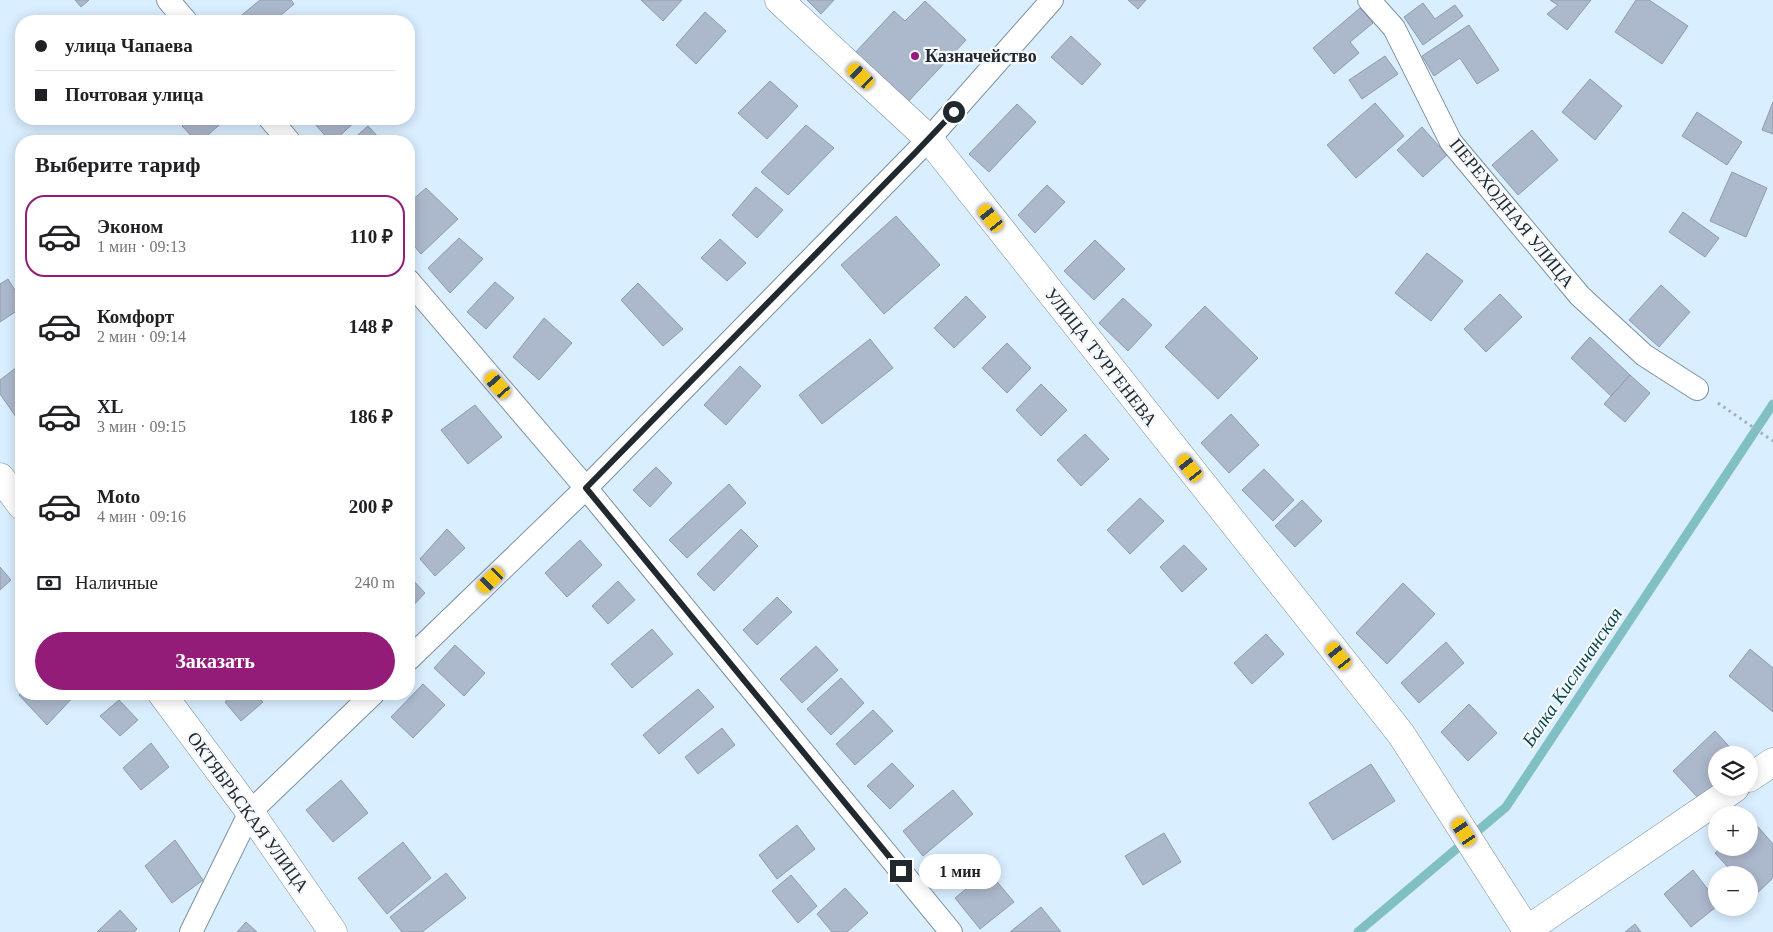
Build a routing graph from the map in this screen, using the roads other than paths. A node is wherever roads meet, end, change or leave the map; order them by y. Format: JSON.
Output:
{"nodes":[{"id":1,"x":168,"y":0,"type":"edge"},
{"id":2,"x":779,"y":0,"type":"edge"},
{"id":3,"x":1052,"y":0,"type":"edge"},
{"id":4,"x":1369,"y":0,"type":"edge"},
{"id":5,"x":181,"y":15,"type":"edge"},
{"id":6,"x":275,"y":125,"type":"edge"},
{"id":7,"x":284,"y":135,"type":"edge"},
{"id":8,"x":929,"y":139,"type":"junction"},
{"id":9,"x":415,"y":288,"type":"edge"},
{"id":10,"x":1697,"y":389,"type":"road end"},
{"id":11,"x":0,"y":476,"type":"edge"},
{"id":12,"x":586,"y":488,"type":"junction"},
{"id":13,"x":15,"y":497,"type":"edge"},
{"id":14,"x":415,"y":653,"type":"edge"},
{"id":15,"x":166,"y":700,"type":"edge"},
{"id":16,"x":367,"y":700,"type":"edge"},
{"id":17,"x":1773,"y":762,"type":"edge"},
{"id":18,"x":1758,"y":772,"type":"edge"},
{"id":19,"x":1723,"y":796,"type":"edge"},
{"id":20,"x":250,"y":812,"type":"junction"},
{"id":21,"x":1526,"y":931,"type":"edge"},
{"id":22,"x":191,"y":932,"type":"edge"},
{"id":23,"x":333,"y":932,"type":"edge"},
{"id":24,"x":951,"y":932,"type":"edge"}],
"edges":[{"from":1,"to":5,"type":"street"},
{"from":2,"to":8,"type":"main road","name":"УЛИЦА ТУРГЕНЕВА"},
{"from":3,"to":8,"type":"street"},
{"from":4,"to":10,"type":"street","name":"ПЕРЕХОДНАЯ УЛИЦА"},
{"from":6,"to":7,"type":"street"},
{"from":8,"to":12,"type":"street"},
{"from":8,"to":21,"type":"main road","name":"УЛИЦА ТУРГЕНЕВА"},
{"from":9,"to":12,"type":"street"},
{"from":11,"to":13,"type":"main road"},
{"from":12,"to":14,"type":"street"},
{"from":12,"to":24,"type":"street"},
{"from":15,"to":20,"type":"main road","name":"ОКТЯБРЬСКАЯ УЛИЦА"},
{"from":16,"to":20,"type":"street"},
{"from":17,"to":18,"type":"main road"},
{"from":19,"to":21,"type":"main road"},
{"from":20,"to":22,"type":"street"},
{"from":20,"to":23,"type":"main road","name":"ОКТЯБРЬСКАЯ УЛИЦА"}]}
